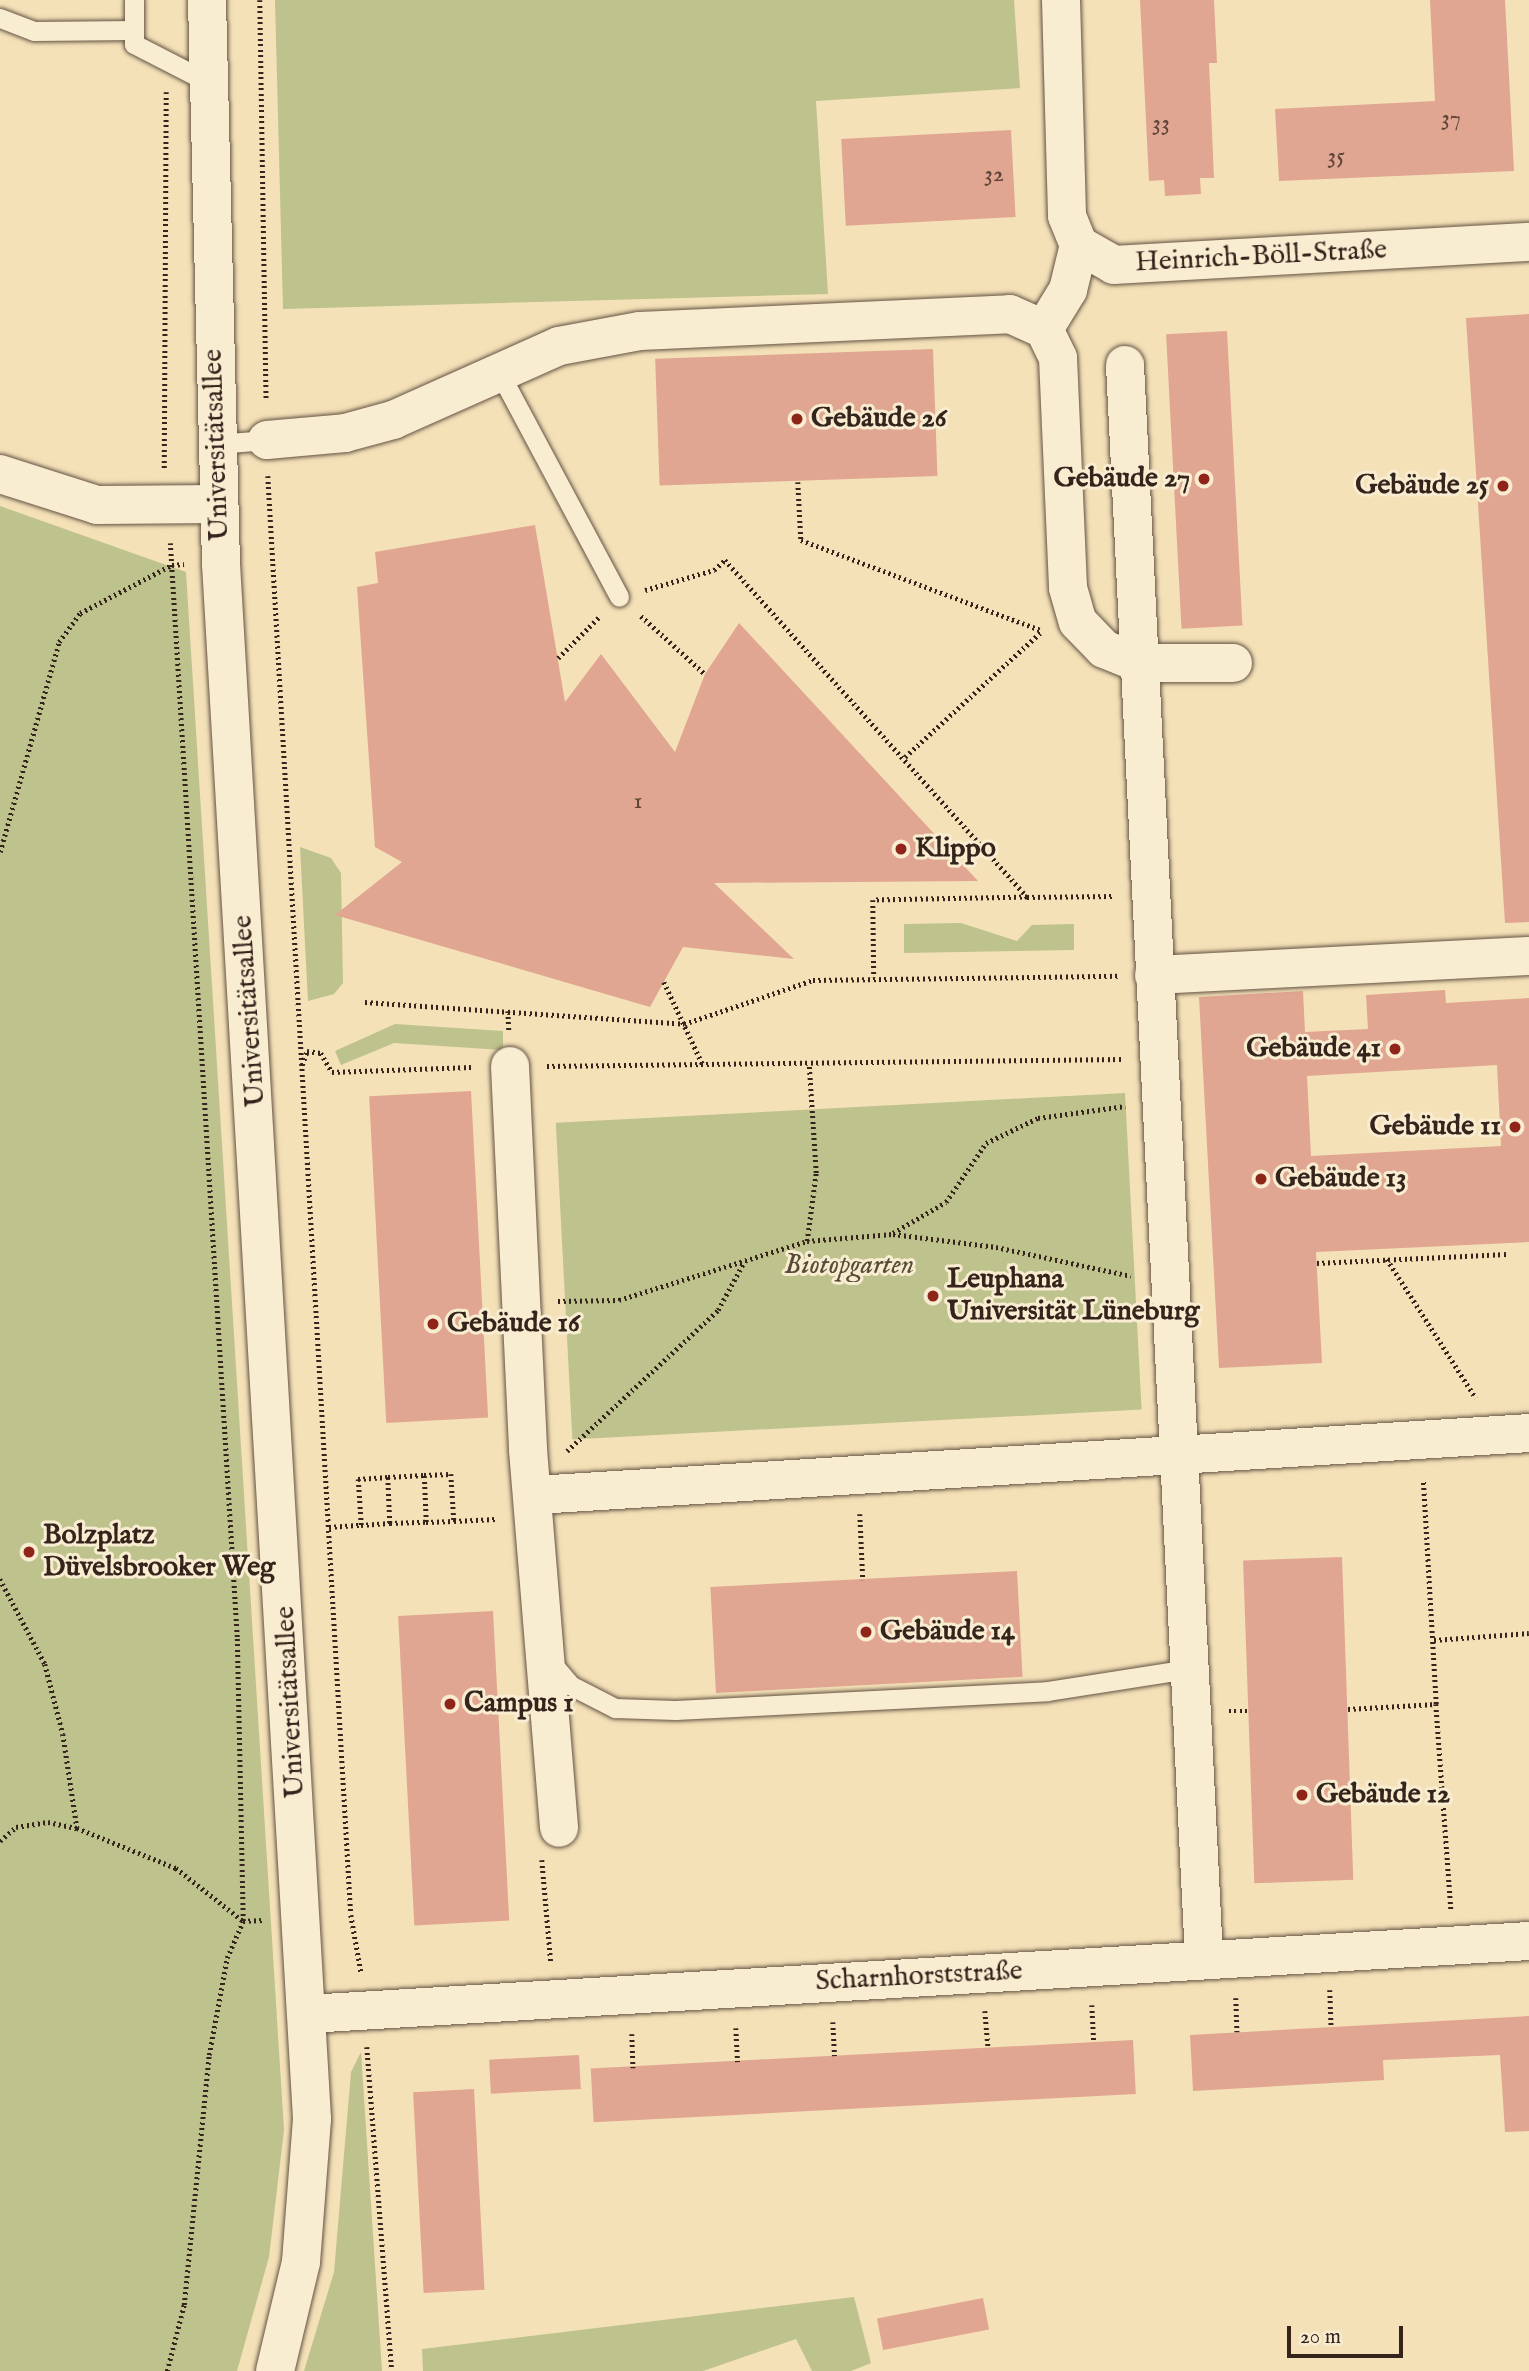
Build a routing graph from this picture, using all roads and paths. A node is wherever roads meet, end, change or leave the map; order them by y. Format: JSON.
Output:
{"nodes":[{"id":1,"x":134,"y":0,"type":"edge"},
{"id":2,"x":260,"y":0,"type":"edge"},
{"id":3,"x":1060,"y":0,"type":"edge"},
{"id":4,"x":208,"y":2,"type":"edge"},
{"id":5,"x":0,"y":18,"type":"edge"},
{"id":6,"x":134,"y":30,"type":"junction"},
{"id":7,"x":165,"y":60,"type":"junction"},
{"id":8,"x":206,"y":81,"type":"junction"},
{"id":9,"x":1529,"y":242,"type":"edge"},
{"id":10,"x":1079,"y":246,"type":"junction"},
{"id":11,"x":1044,"y":330,"type":"junction"},
{"id":12,"x":1125,"y":365,"type":"dead end"},
{"id":13,"x":498,"y":370,"type":"junction"},
{"id":14,"x":267,"y":440,"type":"junction"},
{"id":15,"x":216,"y":444,"type":"junction"},
{"id":16,"x":0,"y":474,"type":"edge"},
{"id":17,"x":798,"y":482,"type":"dead end"},
{"id":18,"x":218,"y":504,"type":"junction"},
{"id":19,"x":167,"y":505,"type":"junction"},
{"id":20,"x":221,"y":564,"type":"junction"},
{"id":21,"x":271,"y":564,"type":"junction"},
{"id":22,"x":172,"y":565,"type":"junction"},
{"id":23,"x":619,"y":597,"type":"junction"},
{"id":24,"x":1060,"y":626,"type":"junction"},
{"id":25,"x":558,"y":658,"type":"dead end"},
{"id":26,"x":1139,"y":663,"type":"junction"},
{"id":27,"x":1233,"y":663,"type":"dead end"},
{"id":28,"x":705,"y":674,"type":"dead end"},
{"id":29,"x":904,"y":758,"type":"junction"},
{"id":30,"x":0,"y":852,"type":"edge"},
{"id":31,"x":1150,"y":896,"type":"junction"},
{"id":32,"x":1027,"y":897,"type":"junction"},
{"id":33,"x":1529,"y":956,"type":"edge"},
{"id":34,"x":1154,"y":975,"type":"junction"},
{"id":35,"x":874,"y":977,"type":"junction"},
{"id":36,"x":664,"y":982,"type":"dead end"},
{"id":37,"x":365,"y":1002,"type":"dead end"},
{"id":38,"x":684,"y":1024,"type":"junction"},
{"id":39,"x":1158,"y":1058,"type":"junction"},
{"id":40,"x":703,"y":1065,"type":"dead end"},
{"id":41,"x":715,"y":1065,"type":"dead end"},
{"id":42,"x":810,"y":1065,"type":"junction"},
{"id":43,"x":510,"y":1066,"type":"dead end"},
{"id":44,"x":1161,"y":1100,"type":"junction"},
{"id":45,"x":892,"y":1234,"type":"junction"},
{"id":46,"x":807,"y":1241,"type":"junction"},
{"id":47,"x":1507,"y":1254,"type":"dead end"},
{"id":48,"x":1387,"y":1259,"type":"junction"},
{"id":49,"x":1317,"y":1263,"type":"dead end"},
{"id":50,"x":743,"y":1264,"type":"junction"},
{"id":51,"x":1170,"y":1284,"type":"junction"},
{"id":52,"x":522,"y":1301,"type":"junction"},
{"id":53,"x":598,"y":1422,"type":"dead end"},
{"id":54,"x":1514,"y":1433,"type":"edge"},
{"id":55,"x":1421,"y":1440,"type":"junction"},
{"id":56,"x":1179,"y":1454,"type":"junction"},
{"id":57,"x":424,"y":1475,"type":"junction"},
{"id":58,"x":858,"y":1475,"type":"junction"},
{"id":59,"x":388,"y":1477,"type":"junction"},
{"id":60,"x":537,"y":1506,"type":"junction"},
{"id":61,"x":454,"y":1521,"type":"junction"},
{"id":62,"x":426,"y":1522,"type":"junction"},
{"id":63,"x":390,"y":1523,"type":"junction"},
{"id":64,"x":361,"y":1525,"type":"junction"},
{"id":65,"x":329,"y":1527,"type":"junction"},
{"id":66,"x":0,"y":1579,"type":"edge"},
{"id":67,"x":863,"y":1580,"type":"dead end"},
{"id":68,"x":1529,"y":1633,"type":"edge"},
{"id":69,"x":1434,"y":1640,"type":"junction"},
{"id":70,"x":549,"y":1659,"type":"junction"},
{"id":71,"x":1189,"y":1669,"type":"junction"},
{"id":72,"x":1436,"y":1704,"type":"junction"},
{"id":73,"x":1348,"y":1709,"type":"dead end"},
{"id":74,"x":76,"y":1828,"type":"junction"},
{"id":75,"x":559,"y":1828,"type":"joint"},
{"id":76,"x":0,"y":1841,"type":"edge"},
{"id":77,"x":1451,"y":1902,"type":"dead end"},
{"id":78,"x":243,"y":1921,"type":"junction"},
{"id":79,"x":1529,"y":1941,"type":"edge"},
{"id":80,"x":360,"y":1959,"type":"dead end"},
{"id":81,"x":1205,"y":1961,"type":"junction"},
{"id":82,"x":553,"y":1999,"type":"junction"},
{"id":83,"x":308,"y":2014,"type":"junction"},
{"id":84,"x":366,"y":2041,"type":"dead end"},
{"id":85,"x":167,"y":2371,"type":"edge"},
{"id":86,"x":275,"y":2371,"type":"edge"},
{"id":87,"x":392,"y":2371,"type":"edge"}],
"edges":[{"from":1,"to":6,"type":"lane"},
{"from":2,"to":14,"type":"path"},
{"from":3,"to":10,"type":"street"},
{"from":4,"to":8,"type":"street","name":"Universitätsallee"},
{"from":5,"to":6,"type":"lane"},
{"from":6,"to":7,"type":"lane"},
{"from":7,"to":8,"type":"lane"},
{"from":7,"to":19,"type":"path"},
{"from":8,"to":15,"type":"street","name":"Universitätsallee"},
{"from":9,"to":10,"type":"street","name":"Heinrich-Böll-Straße"},
{"from":10,"to":11,"type":"street"},
{"from":11,"to":13,"type":"street"},
{"from":11,"to":24,"type":"street"},
{"from":12,"to":26,"type":"street"},
{"from":13,"to":14,"type":"street"},
{"from":13,"to":23,"type":"lane"},
{"from":14,"to":15,"type":"lane"},
{"from":14,"to":21,"type":"path"},
{"from":15,"to":18,"type":"street","name":"Universitätsallee"},
{"from":16,"to":19,"type":"street"},
{"from":17,"to":24,"type":"path"},
{"from":18,"to":19,"type":"street"},
{"from":18,"to":20,"type":"street","name":"Universitätsallee"},
{"from":19,"to":22,"type":"path"},
{"from":20,"to":21,"type":"path"},
{"from":20,"to":22,"type":"path"},
{"from":20,"to":83,"type":"street","name":"Universitätsallee"},
{"from":21,"to":65,"type":"path"},
{"from":22,"to":30,"type":"path"},
{"from":22,"to":78,"type":"path"},
{"from":23,"to":25,"type":"path"},
{"from":23,"to":28,"type":"path"},
{"from":23,"to":29,"type":"path"},
{"from":24,"to":26,"type":"street"},
{"from":24,"to":29,"type":"path"},
{"from":26,"to":27,"type":"street"},
{"from":26,"to":31,"type":"street"},
{"from":29,"to":32,"type":"path"},
{"from":31,"to":32,"type":"path"},
{"from":31,"to":34,"type":"street"},
{"from":32,"to":35,"type":"path"},
{"from":33,"to":34,"type":"street"},
{"from":34,"to":35,"type":"path"},
{"from":34,"to":39,"type":"street"},
{"from":35,"to":38,"type":"path"},
{"from":36,"to":38,"type":"path"},
{"from":37,"to":38,"type":"path"},
{"from":38,"to":40,"type":"path"},
{"from":39,"to":42,"type":"path"},
{"from":39,"to":44,"type":"street"},
{"from":41,"to":42,"type":"path"},
{"from":42,"to":46,"type":"path"},
{"from":43,"to":52,"type":"street"},
{"from":44,"to":45,"type":"path"},
{"from":44,"to":51,"type":"street"},
{"from":45,"to":46,"type":"path"},
{"from":45,"to":51,"type":"path"},
{"from":46,"to":50,"type":"path"},
{"from":47,"to":48,"type":"path"},
{"from":48,"to":49,"type":"path"},
{"from":48,"to":54,"type":"path"},
{"from":50,"to":52,"type":"path"},
{"from":50,"to":53,"type":"path"},
{"from":51,"to":56,"type":"street"},
{"from":52,"to":60,"type":"street"},
{"from":54,"to":55,"type":"street"},
{"from":55,"to":56,"type":"street"},
{"from":55,"to":69,"type":"path"},
{"from":56,"to":58,"type":"street"},
{"from":56,"to":71,"type":"street"},
{"from":57,"to":59,"type":"path"},
{"from":57,"to":61,"type":"path"},
{"from":57,"to":62,"type":"path"},
{"from":58,"to":60,"type":"street"},
{"from":58,"to":67,"type":"path"},
{"from":59,"to":63,"type":"path"},
{"from":59,"to":64,"type":"path"},
{"from":60,"to":61,"type":"path"},
{"from":60,"to":70,"type":"street"},
{"from":61,"to":62,"type":"path"},
{"from":62,"to":63,"type":"path"},
{"from":63,"to":64,"type":"path"},
{"from":64,"to":65,"type":"path"},
{"from":65,"to":80,"type":"path"},
{"from":66,"to":74,"type":"path"},
{"from":68,"to":69,"type":"path"},
{"from":69,"to":72,"type":"path"},
{"from":70,"to":71,"type":"lane"},
{"from":70,"to":75,"type":"street"},
{"from":71,"to":81,"type":"street"},
{"from":72,"to":73,"type":"path"},
{"from":72,"to":77,"type":"path"},
{"from":74,"to":76,"type":"path"},
{"from":74,"to":78,"type":"path"},
{"from":75,"to":82,"type":"path"},
{"from":78,"to":85,"type":"path"},
{"from":79,"to":81,"type":"street","name":"Scharnhorststraße"},
{"from":81,"to":82,"type":"street","name":"Scharnhorststraße"},
{"from":82,"to":83,"type":"street","name":"Scharnhorststraße"},
{"from":83,"to":86,"type":"street","name":"Universitätsallee"},
{"from":84,"to":87,"type":"path"}]}
